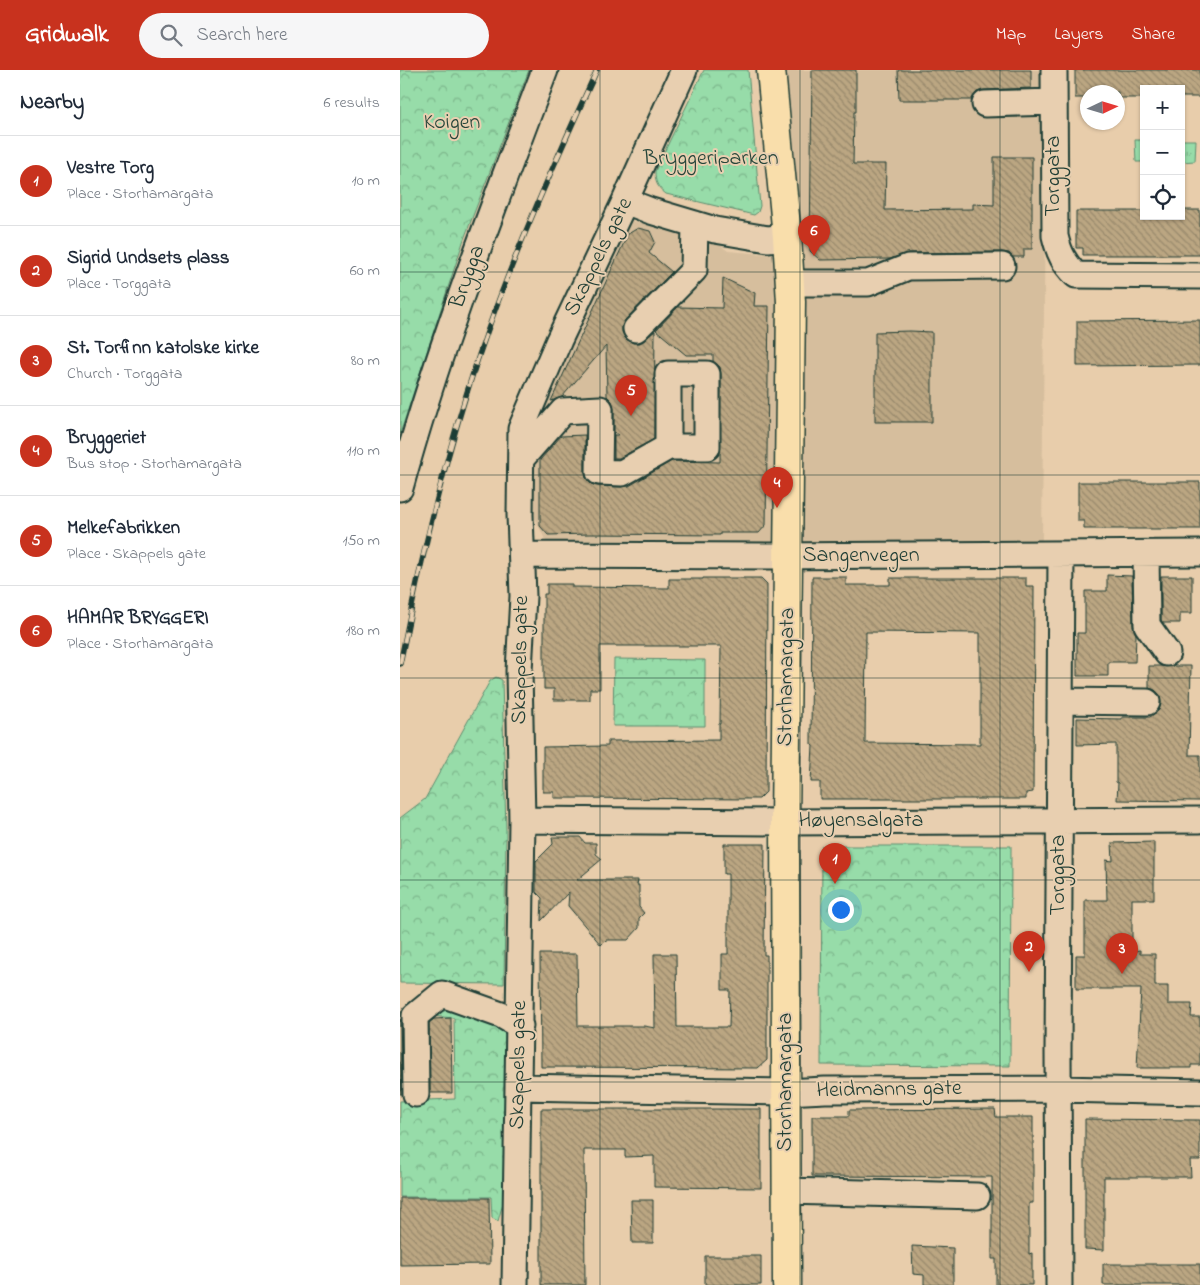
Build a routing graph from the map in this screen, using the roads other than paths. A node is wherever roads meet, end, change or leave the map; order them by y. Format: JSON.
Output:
{"nodes":[{"id":1,"x":545,"y":70,"type":"edge"},
{"id":2,"x":684,"y":70,"type":"edge"},
{"id":3,"x":771,"y":70,"type":"edge"},
{"id":4,"x":1054,"y":70,"type":"edge"},
{"id":5,"x":1054,"y":102,"type":"junction"},
{"id":6,"x":985,"y":104,"type":"dead end"},
{"id":7,"x":625,"y":202,"type":"junction"},
{"id":8,"x":695,"y":224,"type":"junction"},
{"id":9,"x":787,"y":237,"type":"junction"},
{"id":10,"x":1002,"y":266,"type":"dead end"},
{"id":11,"x":1200,"y":276,"type":"edge"},
{"id":12,"x":790,"y":283,"type":"junction"},
{"id":13,"x":636,"y":329,"type":"dead end"},
{"id":14,"x":668,"y":447,"type":"dead end"},
{"id":15,"x":521,"y":459,"type":"junction"},
{"id":16,"x":400,"y":488,"type":"edge"},
{"id":17,"x":1200,"y":553,"type":"edge"},
{"id":18,"x":1061,"y":554,"type":"junction"},
{"id":19,"x":1146,"y":554,"type":"junction"},
{"id":20,"x":522,"y":555,"type":"junction"},
{"id":21,"x":788,"y":556,"type":"junction"},
{"id":22,"x":1167,"y":653,"type":"dead end"},
{"id":23,"x":1060,"y":702,"type":"junction"},
{"id":24,"x":1147,"y":702,"type":"dead end"},
{"id":25,"x":1060,"y":819,"type":"junction"},
{"id":26,"x":522,"y":820,"type":"junction"},
{"id":27,"x":1200,"y":820,"type":"edge"},
{"id":28,"x":785,"y":822,"type":"junction"},
{"id":29,"x":520,"y":1026,"type":"junction"},
{"id":30,"x":519,"y":1088,"type":"junction"},
{"id":31,"x":1059,"y":1089,"type":"junction"},
{"id":32,"x":786,"y":1092,"type":"junction"},
{"id":33,"x":1200,"y":1092,"type":"edge"},
{"id":34,"x":416,"y":1094,"type":"dead end"},
{"id":35,"x":786,"y":1191,"type":"junction"},
{"id":36,"x":977,"y":1196,"type":"dead end"},
{"id":37,"x":515,"y":1285,"type":"edge"},
{"id":38,"x":787,"y":1285,"type":"edge"},
{"id":39,"x":1059,"y":1285,"type":"edge"}],
"edges":[{"from":1,"to":16,"type":"street","name":"Brygga"},
{"from":2,"to":7,"type":"street","name":"Skappels gate"},
{"from":3,"to":9,"type":"main road","name":"Storhamargata"},
{"from":4,"to":5,"type":"street","name":"Torggata"},
{"from":5,"to":6,"type":"street"},
{"from":5,"to":11,"type":"street","name":"Torggata"},
{"from":7,"to":8,"type":"street"},
{"from":7,"to":15,"type":"street","name":"Skappels gate"},
{"from":8,"to":9,"type":"street"},
{"from":8,"to":13,"type":"street"},
{"from":9,"to":12,"type":"main road","name":"Storhamargata"},
{"from":10,"to":12,"type":"street"},
{"from":12,"to":21,"type":"main road","name":"Storhamargata"},
{"from":14,"to":15,"type":"street"},
{"from":15,"to":20,"type":"street","name":"Skappels gate"},
{"from":17,"to":19,"type":"street","name":"Sangenvegen"},
{"from":18,"to":19,"type":"street","name":"Sangenvegen"},
{"from":18,"to":21,"type":"street","name":"Sangenvegen"},
{"from":18,"to":23,"type":"street","name":"Torggata"},
{"from":19,"to":22,"type":"street"},
{"from":20,"to":21,"type":"street","name":"Sangenvegen"},
{"from":20,"to":26,"type":"street","name":"Skappels gate"},
{"from":21,"to":28,"type":"main road","name":"Storhamargata"},
{"from":23,"to":24,"type":"street"},
{"from":23,"to":25,"type":"street","name":"Torggata"},
{"from":25,"to":27,"type":"street","name":"Høyensalgata"},
{"from":25,"to":28,"type":"street","name":"Høyensalgata"},
{"from":25,"to":31,"type":"street","name":"Torggata"},
{"from":26,"to":28,"type":"street","name":"Høyensalgata"},
{"from":26,"to":29,"type":"street","name":"Skappels gate"},
{"from":28,"to":32,"type":"main road","name":"Storhamargata"},
{"from":29,"to":30,"type":"street","name":"Skappels gate"},
{"from":29,"to":34,"type":"street"},
{"from":30,"to":32,"type":"street","name":"Heidmanns gate"},
{"from":30,"to":37,"type":"street","name":"Skappels gate"},
{"from":31,"to":32,"type":"street","name":"Heidmanns gate"},
{"from":31,"to":33,"type":"street","name":"Heidmanns gate"},
{"from":31,"to":39,"type":"street","name":"Torggata"},
{"from":32,"to":35,"type":"main road","name":"Storhamargata"},
{"from":35,"to":36,"type":"street"},
{"from":35,"to":38,"type":"main road","name":"Storhamargata"}]}
